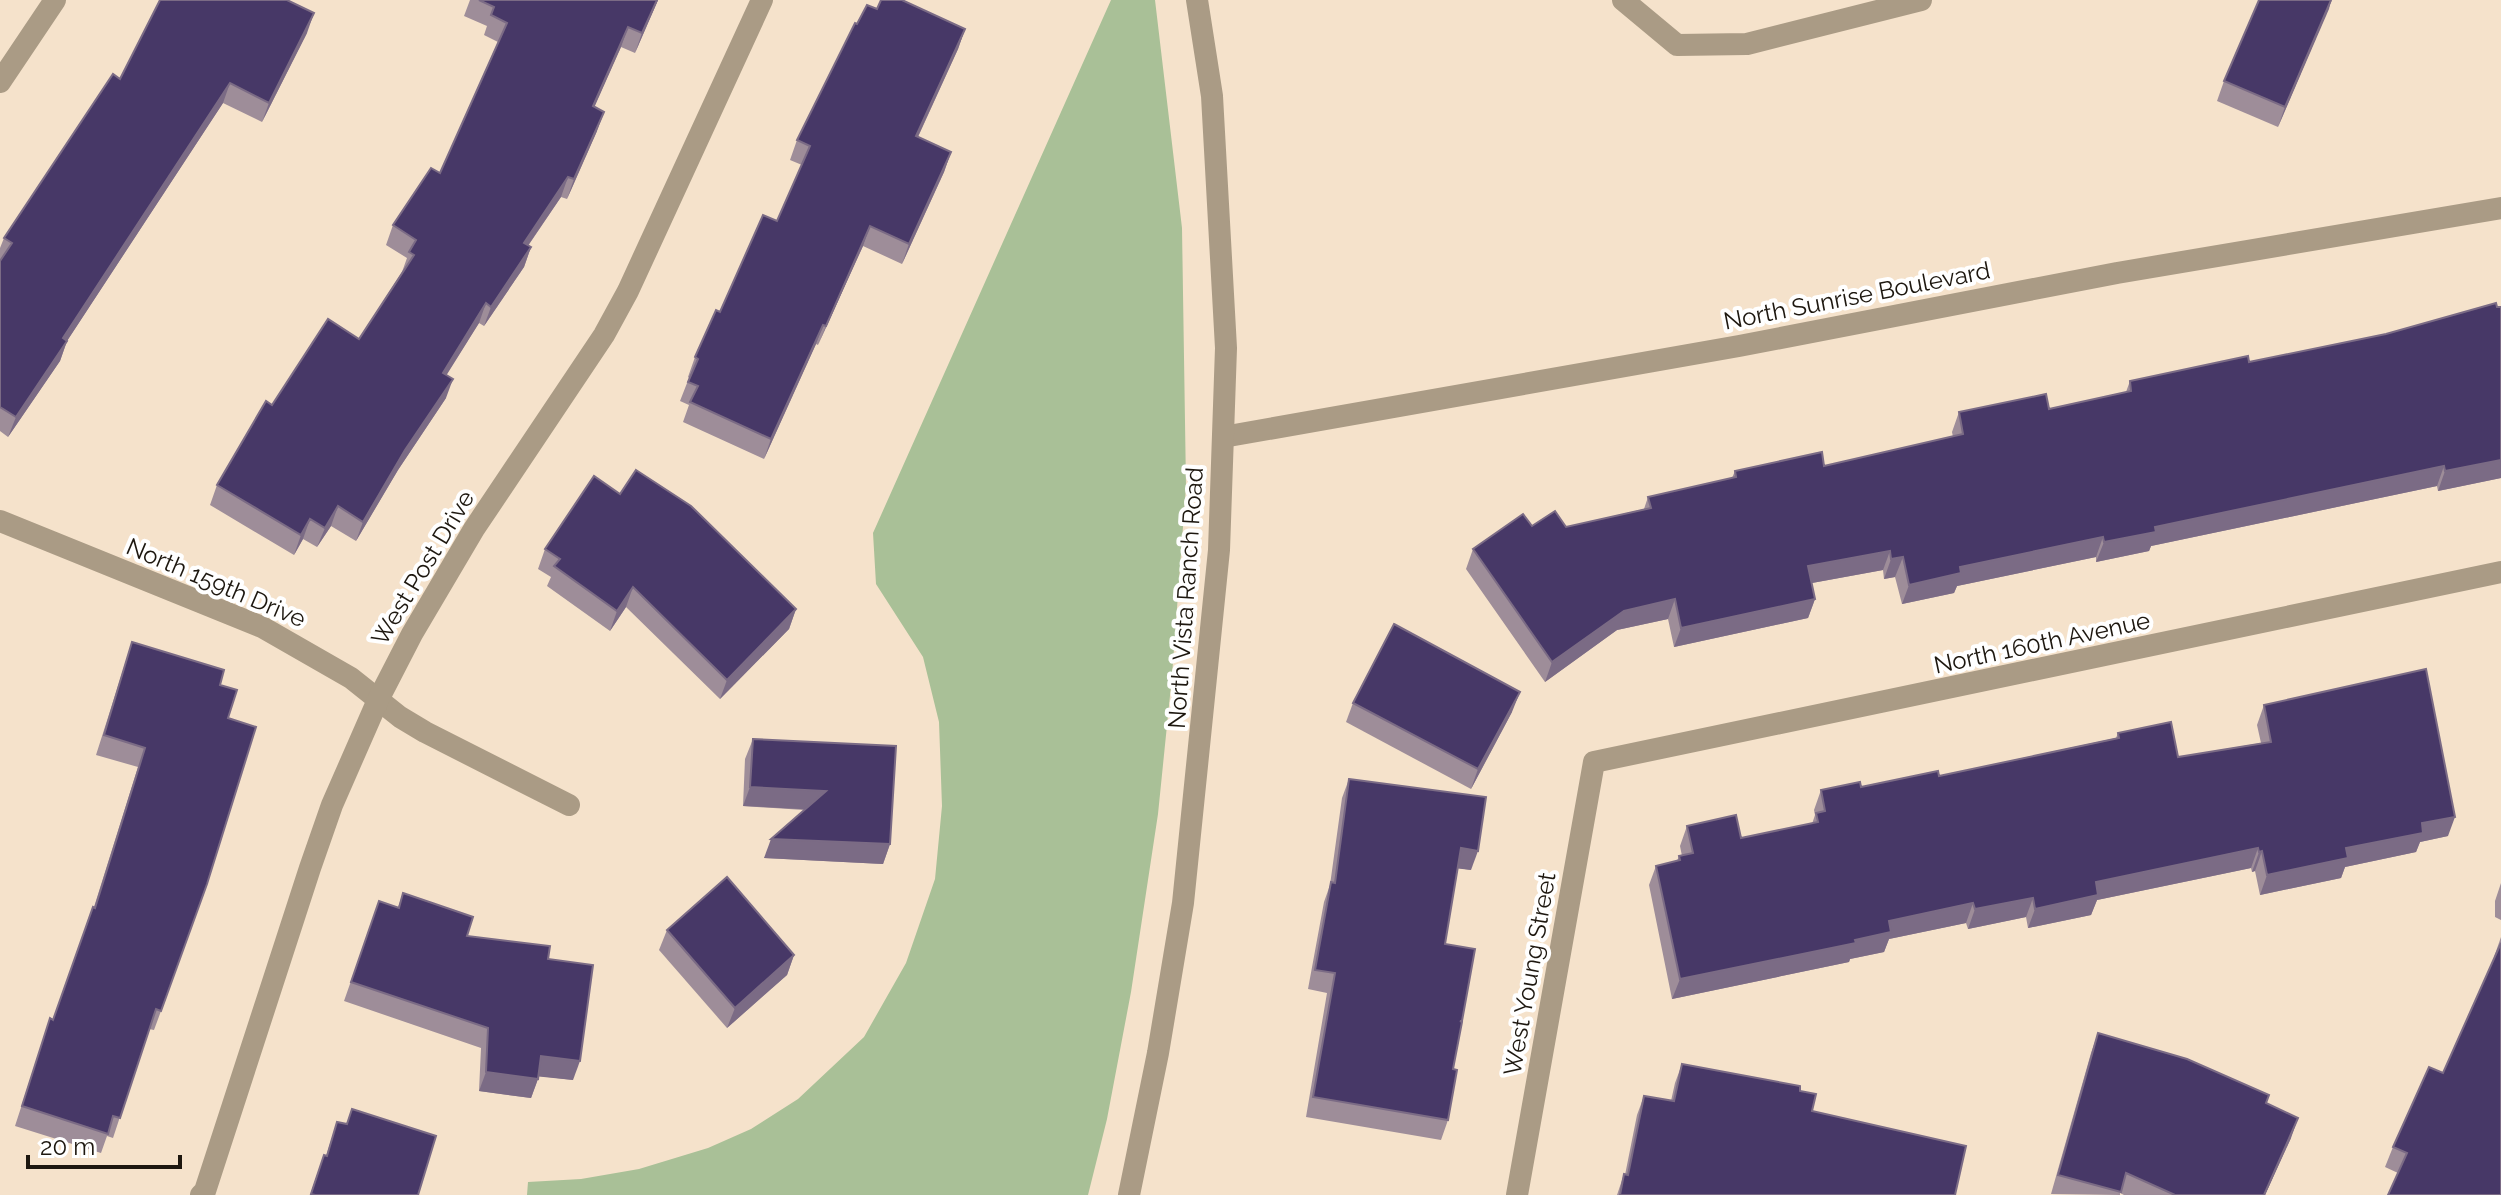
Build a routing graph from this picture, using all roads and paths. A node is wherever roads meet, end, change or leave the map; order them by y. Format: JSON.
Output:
{"nodes":[{"id":1,"x":55,"y":0,"type":"edge"},
{"id":2,"x":762,"y":0,"type":"edge"},
{"id":3,"x":1197,"y":0,"type":"edge"},
{"id":4,"x":1623,"y":0,"type":"edge"},
{"id":5,"x":1921,"y":0,"type":"edge"},
{"id":6,"x":0,"y":82,"type":"edge"},
{"id":7,"x":2501,"y":208,"type":"edge"},
{"id":8,"x":1223,"y":437,"type":"junction"},
{"id":9,"x":0,"y":521,"type":"edge"},
{"id":10,"x":2501,"y":572,"type":"edge"},
{"id":11,"x":378,"y":700,"type":"junction"},
{"id":12,"x":1594,"y":762,"type":"joint"},
{"id":13,"x":569,"y":805,"type":"dead end"},
{"id":14,"x":201,"y":1195,"type":"edge"},
{"id":15,"x":1129,"y":1195,"type":"edge"},
{"id":16,"x":1517,"y":1195,"type":"edge"}],
"edges":[{"from":1,"to":6,"type":"street"},
{"from":2,"to":11,"type":"street","name":"West Post Drive"},
{"from":3,"to":8,"type":"street","name":"North Vista Ranch Road"},
{"from":4,"to":5,"type":"street"},
{"from":7,"to":8,"type":"street","name":"North Sunrise Boulevard"},
{"from":8,"to":15,"type":"street","name":"North Vista Ranch Road"},
{"from":9,"to":11,"type":"street","name":"North 159th Drive"},
{"from":10,"to":12,"type":"street","name":"North 160th Avenue"},
{"from":11,"to":13,"type":"street","name":"North 159th Drive"},
{"from":11,"to":14,"type":"street","name":"West Post Drive"},
{"from":12,"to":16,"type":"street","name":"West Young Street"}]}
